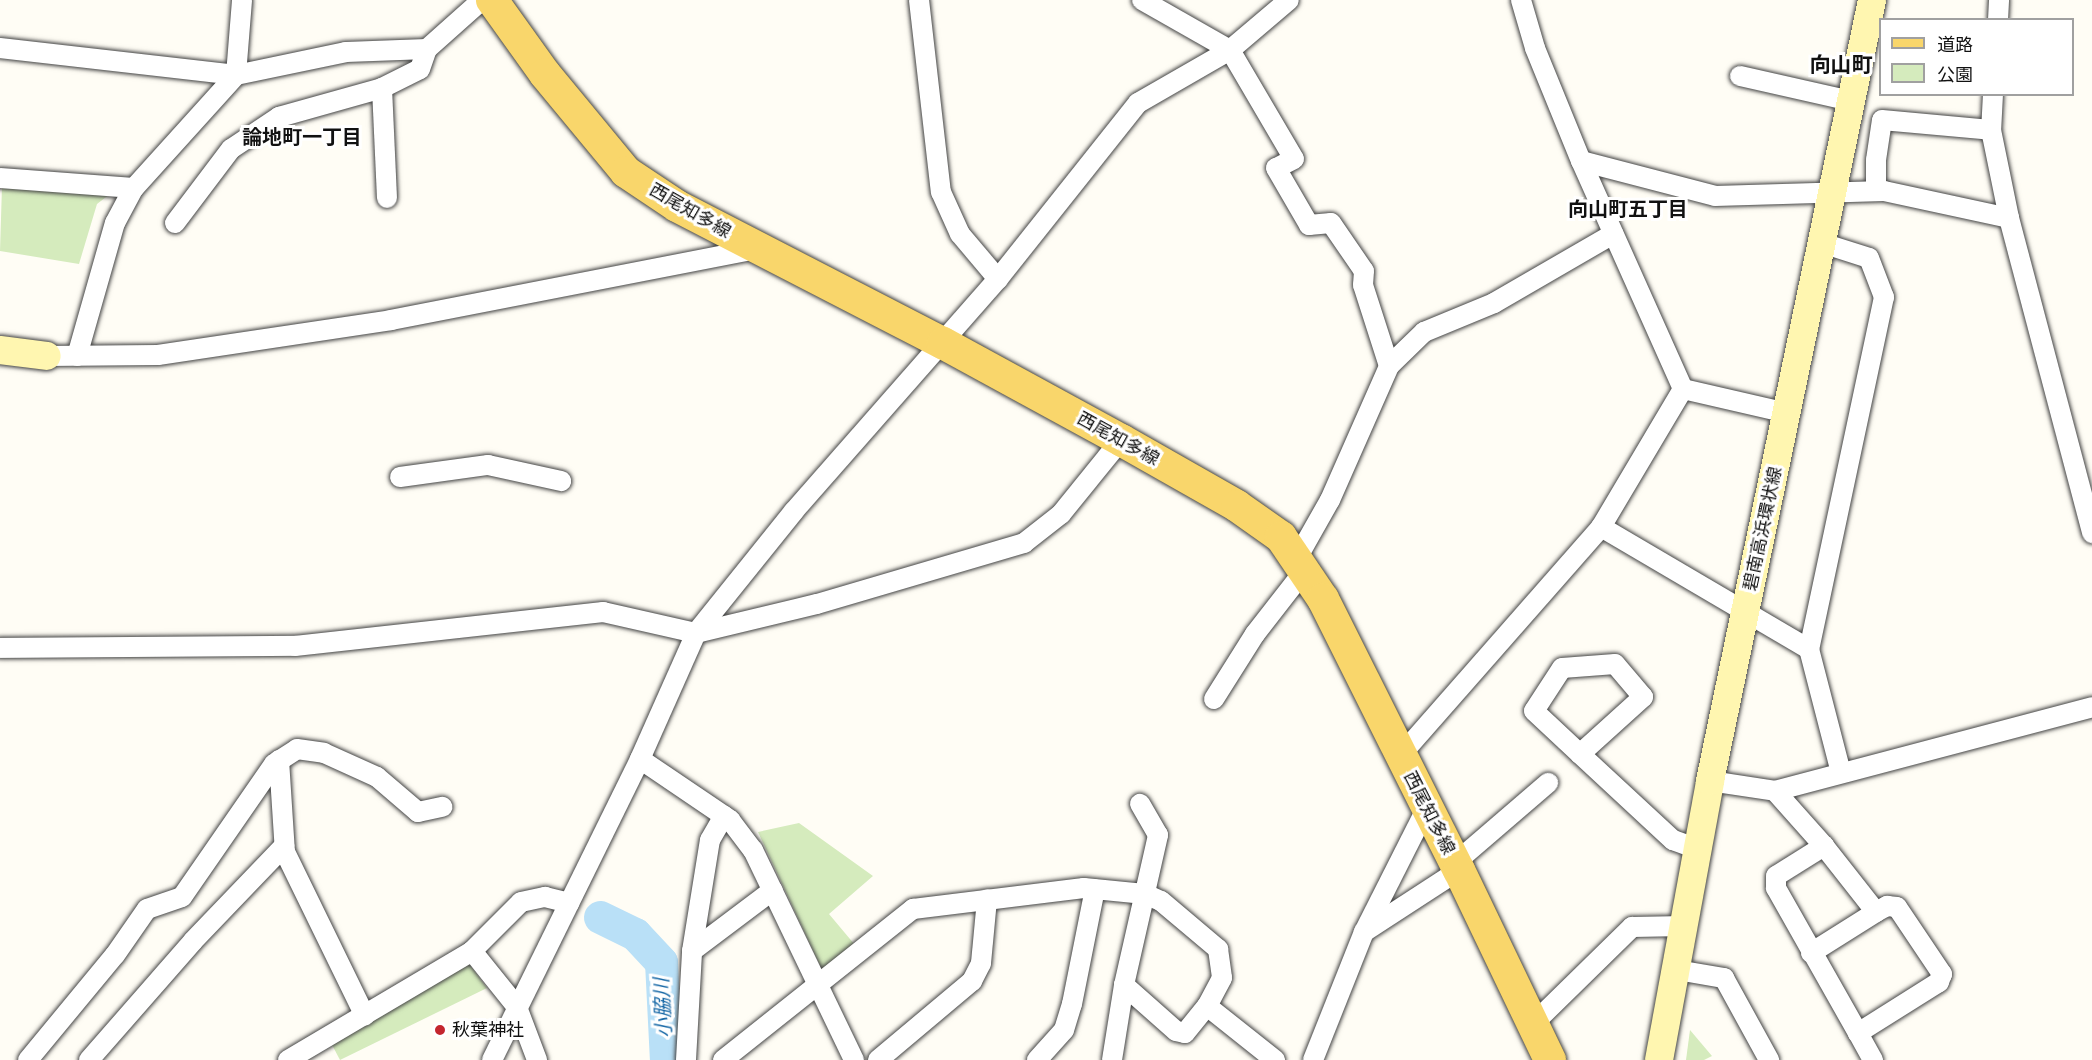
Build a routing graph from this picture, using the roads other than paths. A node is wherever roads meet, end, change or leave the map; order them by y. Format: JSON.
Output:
{"nodes":[{"id":1,"x":242,"y":0,"type":"edge"},
{"id":2,"x":482,"y":0,"type":"edge"},
{"id":3,"x":492,"y":0,"type":"edge"},
{"id":4,"x":919,"y":0,"type":"edge"},
{"id":5,"x":1142,"y":0,"type":"edge"},
{"id":6,"x":1290,"y":0,"type":"edge"},
{"id":7,"x":1521,"y":0,"type":"edge"},
{"id":8,"x":1872,"y":0,"type":"edge"},
{"id":9,"x":1999,"y":0,"type":"edge"},
{"id":10,"x":1998,"y":18,"type":"edge"},
{"id":11,"x":0,"y":48,"type":"edge"},
{"id":12,"x":427,"y":49,"type":"junction"},
{"id":13,"x":1230,"y":50,"type":"junction"},
{"id":14,"x":236,"y":75,"type":"junction"},
{"id":15,"x":1740,"y":76,"type":"dead end"},
{"id":16,"x":382,"y":88,"type":"junction"},
{"id":17,"x":1993,"y":96,"type":"edge"},
{"id":18,"x":1851,"y":101,"type":"junction"},
{"id":19,"x":1991,"y":130,"type":"junction"},
{"id":20,"x":1581,"y":161,"type":"junction"},
{"id":21,"x":0,"y":178,"type":"edge"},
{"id":22,"x":134,"y":188,"type":"junction"},
{"id":23,"x":1832,"y":191,"type":"junction"},
{"id":24,"x":1876,"y":191,"type":"junction"},
{"id":25,"x":387,"y":198,"type":"dead end"},
{"id":26,"x":2008,"y":218,"type":"junction"},
{"id":27,"x":175,"y":223,"type":"dead end"},
{"id":28,"x":1613,"y":234,"type":"junction"},
{"id":29,"x":1822,"y":243,"type":"junction"},
{"id":30,"x":757,"y":249,"type":"junction"},
{"id":31,"x":998,"y":279,"type":"junction"},
{"id":32,"x":943,"y":343,"type":"junction"},
{"id":33,"x":0,"y":350,"type":"edge"},
{"id":34,"x":47,"y":356,"type":"joint"},
{"id":35,"x":77,"y":356,"type":"junction"},
{"id":36,"x":1389,"y":366,"type":"junction"},
{"id":37,"x":1683,"y":389,"type":"junction"},
{"id":38,"x":1787,"y":413,"type":"junction"},
{"id":39,"x":1121,"y":440,"type":"junction"},
{"id":40,"x":400,"y":477,"type":"dead end"},
{"id":41,"x":561,"y":481,"type":"dead end"},
{"id":42,"x":1601,"y":527,"type":"junction"},
{"id":43,"x":2092,"y":533,"type":"edge"},
{"id":44,"x":1300,"y":566,"type":"junction"},
{"id":45,"x":1745,"y":613,"type":"junction"},
{"id":46,"x":696,"y":633,"type":"junction"},
{"id":47,"x":0,"y":648,"type":"edge"},
{"id":48,"x":1809,"y":649,"type":"junction"},
{"id":49,"x":1214,"y":699,"type":"dead end"},
{"id":50,"x":2092,"y":707,"type":"edge"},
{"id":51,"x":1581,"y":754,"type":"junction"},
{"id":52,"x":1400,"y":756,"type":"junction"},
{"id":53,"x":640,"y":759,"type":"junction"},
{"id":54,"x":279,"y":760,"type":"junction"},
{"id":55,"x":1841,"y":773,"type":"junction"},
{"id":56,"x":1710,"y":781,"type":"junction"},
{"id":57,"x":1548,"y":783,"type":"dead end"},
{"id":58,"x":1775,"y":791,"type":"junction"},
{"id":59,"x":1140,"y":804,"type":"dead end"},
{"id":60,"x":442,"y":807,"type":"dead end"},
{"id":61,"x":1426,"y":809,"type":"junction"},
{"id":62,"x":724,"y":816,"type":"junction"},
{"id":63,"x":284,"y":846,"type":"junction"},
{"id":64,"x":1824,"y":846,"type":"junction"},
{"id":65,"x":1698,"y":849,"type":"junction"},
{"id":66,"x":1457,"y":867,"type":"junction"},
{"id":67,"x":1095,"y":889,"type":"junction"},
{"id":68,"x":773,"y":890,"type":"junction"},
{"id":69,"x":1145,"y":894,"type":"junction"},
{"id":70,"x":987,"y":899,"type":"junction"},
{"id":71,"x":568,"y":903,"type":"junction"},
{"id":72,"x":1876,"y":912,"type":"junction"},
{"id":73,"x":1685,"y":926,"type":"junction"},
{"id":74,"x":1364,"y":932,"type":"junction"},
{"id":75,"x":472,"y":951,"type":"junction"},
{"id":76,"x":692,"y":951,"type":"junction"},
{"id":77,"x":1811,"y":952,"type":"junction"},
{"id":78,"x":1677,"y":970,"type":"junction"},
{"id":79,"x":819,"y":984,"type":"junction"},
{"id":80,"x":1124,"y":985,"type":"junction"},
{"id":81,"x":1207,"y":1006,"type":"junction"},
{"id":82,"x":517,"y":1007,"type":"junction"},
{"id":83,"x":365,"y":1016,"type":"junction"},
{"id":84,"x":1533,"y":1024,"type":"junction"},
{"id":85,"x":1858,"y":1033,"type":"junction"},
{"id":86,"x":28,"y":1060,"type":"edge"},
{"id":87,"x":89,"y":1060,"type":"edge"},
{"id":88,"x":288,"y":1060,"type":"edge"},
{"id":89,"x":492,"y":1060,"type":"edge"},
{"id":90,"x":537,"y":1060,"type":"edge"},
{"id":91,"x":686,"y":1060,"type":"edge"},
{"id":92,"x":723,"y":1060,"type":"edge"},
{"id":93,"x":854,"y":1060,"type":"edge"},
{"id":94,"x":878,"y":1060,"type":"edge"},
{"id":95,"x":1036,"y":1060,"type":"edge"},
{"id":96,"x":1112,"y":1060,"type":"edge"},
{"id":97,"x":1275,"y":1060,"type":"edge"},
{"id":98,"x":1313,"y":1060,"type":"edge"},
{"id":99,"x":1550,"y":1060,"type":"edge"},
{"id":100,"x":1659,"y":1060,"type":"edge"},
{"id":101,"x":1769,"y":1060,"type":"edge"},
{"id":102,"x":1873,"y":1060,"type":"edge"}],
"edges":[{"from":1,"to":14,"type":"street"},
{"from":2,"to":12,"type":"street"},
{"from":3,"to":30,"type":"main road","name":"西尾知多線"},
{"from":4,"to":31,"type":"street"},
{"from":5,"to":13,"type":"street"},
{"from":6,"to":13,"type":"street"},
{"from":7,"to":20,"type":"street"},
{"from":8,"to":18,"type":"main road","name":"碧南高浜環状線"},
{"from":9,"to":10,"type":"street"},
{"from":11,"to":14,"type":"street"},
{"from":12,"to":14,"type":"street"},
{"from":12,"to":16,"type":"street"},
{"from":13,"to":31,"type":"street"},
{"from":13,"to":36,"type":"street"},
{"from":14,"to":22,"type":"street"},
{"from":15,"to":18,"type":"street"},
{"from":16,"to":25,"type":"street"},
{"from":16,"to":27,"type":"street"},
{"from":17,"to":19,"type":"street"},
{"from":18,"to":23,"type":"main road","name":"碧南高浜環状線"},
{"from":19,"to":24,"type":"street"},
{"from":19,"to":26,"type":"street"},
{"from":20,"to":23,"type":"street"},
{"from":20,"to":28,"type":"street"},
{"from":21,"to":22,"type":"street"},
{"from":22,"to":35,"type":"street"},
{"from":23,"to":24,"type":"street"},
{"from":23,"to":29,"type":"main road","name":"碧南高浜環状線"},
{"from":24,"to":26,"type":"street"},
{"from":26,"to":43,"type":"street"},
{"from":28,"to":36,"type":"street"},
{"from":28,"to":37,"type":"street"},
{"from":29,"to":38,"type":"main road","name":"碧南高浜環状線"},
{"from":29,"to":48,"type":"street"},
{"from":30,"to":32,"type":"main road","name":"西尾知多線"},
{"from":30,"to":35,"type":"street"},
{"from":31,"to":32,"type":"street"},
{"from":32,"to":39,"type":"main road","name":"西尾知多線"},
{"from":32,"to":46,"type":"street"},
{"from":33,"to":34,"type":"main road"},
{"from":34,"to":35,"type":"street"},
{"from":36,"to":44,"type":"street"},
{"from":37,"to":38,"type":"street"},
{"from":37,"to":42,"type":"street"},
{"from":38,"to":45,"type":"main road","name":"碧南高浜環状線"},
{"from":39,"to":44,"type":"main road","name":"西尾知多線"},
{"from":39,"to":46,"type":"street"},
{"from":40,"to":41,"type":"street"},
{"from":42,"to":45,"type":"street"},
{"from":42,"to":52,"type":"street"},
{"from":44,"to":49,"type":"street"},
{"from":44,"to":52,"type":"main road","name":"西尾知多線"},
{"from":45,"to":48,"type":"street"},
{"from":45,"to":56,"type":"main road","name":"碧南高浜環状線"},
{"from":46,"to":47,"type":"street"},
{"from":46,"to":53,"type":"street"},
{"from":48,"to":55,"type":"street"},
{"from":50,"to":55,"type":"street"},
{"from":51,"to":51,"type":"street"},
{"from":51,"to":65,"type":"street"},
{"from":52,"to":61,"type":"main road","name":"西尾知多線"},
{"from":53,"to":62,"type":"street"},
{"from":53,"to":71,"type":"street"},
{"from":54,"to":60,"type":"street"},
{"from":54,"to":63,"type":"street"},
{"from":54,"to":86,"type":"street"},
{"from":55,"to":58,"type":"street"},
{"from":56,"to":58,"type":"street"},
{"from":56,"to":65,"type":"main road","name":"碧南高浜環状線"},
{"from":57,"to":66,"type":"street"},
{"from":58,"to":64,"type":"street"},
{"from":59,"to":69,"type":"street"},
{"from":61,"to":66,"type":"main road","name":"西尾知多線"},
{"from":61,"to":74,"type":"street"},
{"from":62,"to":68,"type":"street"},
{"from":62,"to":76,"type":"street"},
{"from":63,"to":83,"type":"street"},
{"from":63,"to":87,"type":"street"},
{"from":64,"to":72,"type":"street"},
{"from":64,"to":77,"type":"street"},
{"from":65,"to":73,"type":"main road","name":"碧南高浜環状線"},
{"from":66,"to":74,"type":"street"},
{"from":66,"to":84,"type":"main road","name":"西尾知多線"},
{"from":67,"to":69,"type":"street"},
{"from":67,"to":70,"type":"street"},
{"from":67,"to":95,"type":"street"},
{"from":68,"to":76,"type":"street"},
{"from":68,"to":79,"type":"street"},
{"from":69,"to":80,"type":"street"},
{"from":69,"to":81,"type":"street"},
{"from":70,"to":79,"type":"street"},
{"from":70,"to":94,"type":"street"},
{"from":71,"to":75,"type":"street"},
{"from":71,"to":82,"type":"street"},
{"from":72,"to":77,"type":"street"},
{"from":72,"to":85,"type":"street"},
{"from":73,"to":78,"type":"main road","name":"碧南高浜環状線"},
{"from":73,"to":84,"type":"street"},
{"from":74,"to":98,"type":"street"},
{"from":75,"to":82,"type":"street"},
{"from":75,"to":83,"type":"street"},
{"from":76,"to":91,"type":"street"},
{"from":77,"to":85,"type":"street"},
{"from":78,"to":100,"type":"main road","name":"碧南高浜環状線"},
{"from":78,"to":101,"type":"street"},
{"from":79,"to":92,"type":"street"},
{"from":79,"to":93,"type":"street"},
{"from":80,"to":81,"type":"street"},
{"from":80,"to":96,"type":"street"},
{"from":81,"to":97,"type":"street"},
{"from":82,"to":89,"type":"street"},
{"from":82,"to":90,"type":"street"},
{"from":83,"to":88,"type":"street"},
{"from":84,"to":99,"type":"main road","name":"西尾知多線"},
{"from":85,"to":102,"type":"street"}]}
